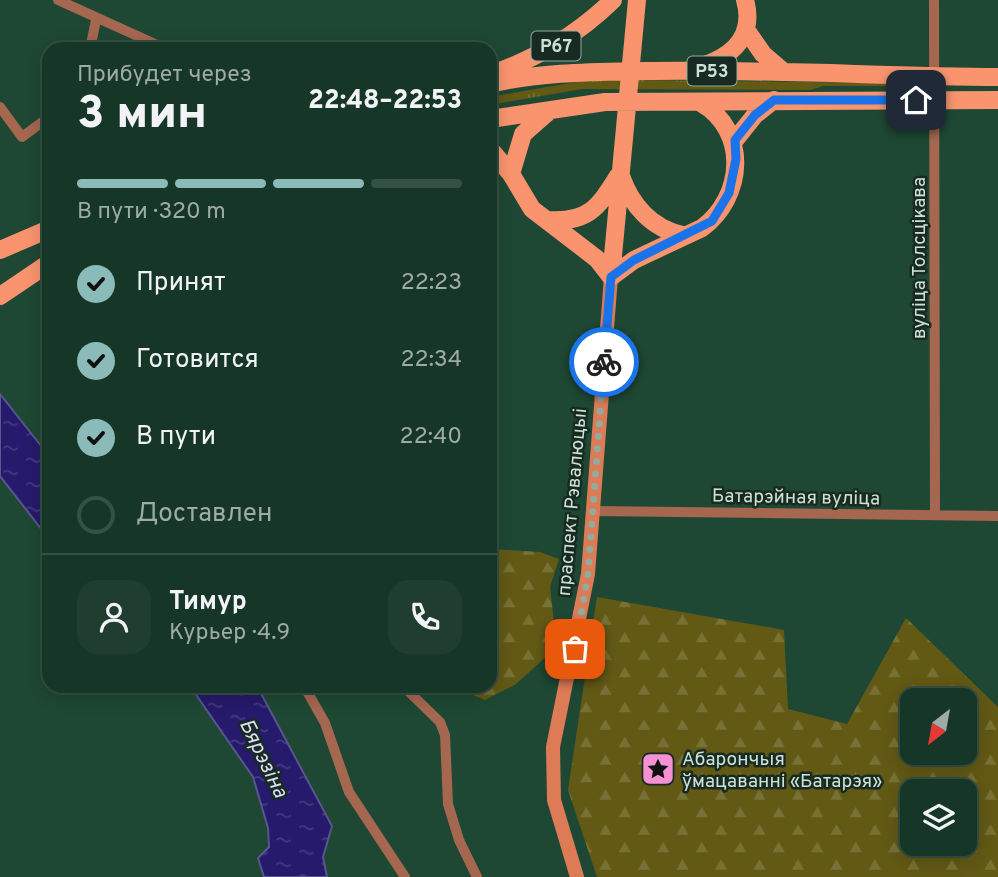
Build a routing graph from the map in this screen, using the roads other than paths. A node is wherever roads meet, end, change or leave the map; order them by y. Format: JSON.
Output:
{"nodes":[{"id":1,"x":58,"y":0,"type":"edge"},
{"id":2,"x":613,"y":0,"type":"edge"},
{"id":3,"x":745,"y":0,"type":"edge"},
{"id":4,"x":934,"y":0,"type":"edge"},
{"id":5,"x":637,"y":3,"type":"edge"},
{"id":6,"x":96,"y":20,"type":"junction"},
{"id":7,"x":747,"y":31,"type":"junction"},
{"id":8,"x":91,"y":42,"type":"edge"},
{"id":9,"x":149,"y":42,"type":"edge"},
{"id":10,"x":689,"y":71,"type":"junction"},
{"id":11,"x":497,"y":72,"type":"edge"},
{"id":12,"x":784,"y":72,"type":"junction"},
{"id":13,"x":936,"y":76,"type":"junction"},
{"id":14,"x":998,"y":77,"type":"edge"},
{"id":15,"x":497,"y":82,"type":"edge"},
{"id":16,"x":774,"y":100,"type":"junction"},
{"id":17,"x":998,"y":100,"type":"edge"},
{"id":18,"x":936,"y":101,"type":"junction"},
{"id":19,"x":701,"y":103,"type":"junction"},
{"id":20,"x":0,"y":107,"type":"edge"},
{"id":21,"x":549,"y":111,"type":"junction"},
{"id":22,"x":497,"y":118,"type":"edge"},
{"id":23,"x":42,"y":122,"type":"edge"},
{"id":24,"x":735,"y":140,"type":"junction"},
{"id":25,"x":497,"y":157,"type":"edge"},
{"id":26,"x":620,"y":173,"type":"junction"},
{"id":27,"x":511,"y":174,"type":"junction"},
{"id":28,"x":547,"y":220,"type":"junction"},
{"id":29,"x":42,"y":232,"type":"edge"},
{"id":30,"x":683,"y":234,"type":"junction"},
{"id":31,"x":0,"y":250,"type":"edge"},
{"id":32,"x":42,"y":268,"type":"edge"},
{"id":33,"x":611,"y":277,"type":"junction"},
{"id":34,"x":0,"y":296,"type":"edge"},
{"id":35,"x":593,"y":511,"type":"junction"},
{"id":36,"x":935,"y":515,"type":"junction"},
{"id":37,"x":998,"y":516,"type":"edge"},
{"id":38,"x":308,"y":693,"type":"edge"},
{"id":39,"x":410,"y":693,"type":"edge"},
{"id":40,"x":405,"y":877,"type":"edge"},
{"id":41,"x":477,"y":877,"type":"edge"},
{"id":42,"x":578,"y":877,"type":"edge"}],
"edges":[{"from":1,"to":6,"type":"street"},
{"from":2,"to":11,"type":"main road","number":"Р67"},
{"from":3,"to":7,"type":"main road"},
{"from":4,"to":13,"type":"street","name":"вуліца Толсцікава"},
{"from":5,"to":26,"type":"main road","name":"праспект Рэвалюцыі"},
{"from":6,"to":8,"type":"street"},
{"from":6,"to":9,"type":"street"},
{"from":7,"to":10,"type":"main road"},
{"from":7,"to":12,"type":"main road"},
{"from":10,"to":12,"type":"main road","number":"Р53"},
{"from":10,"to":15,"type":"main road","number":"Р53"},
{"from":12,"to":13,"type":"main road","number":"Р53"},
{"from":13,"to":14,"type":"main road","number":"Р53"},
{"from":13,"to":18,"type":"street","name":"вуліца Толсцікава"},
{"from":16,"to":18,"type":"main road","number":"Р53"},
{"from":16,"to":19,"type":"main road","number":"Р53"},
{"from":16,"to":24,"type":"main road"},
{"from":17,"to":18,"type":"main road","number":"Р53"},
{"from":18,"to":36,"type":"street","name":"вуліца Толсцікава"},
{"from":19,"to":21,"type":"main road","number":"Р53"},
{"from":19,"to":24,"type":"main road"},
{"from":20,"to":23,"type":"street"},
{"from":21,"to":22,"type":"main road","number":"Р53"},
{"from":21,"to":27,"type":"main road"},
{"from":24,"to":30,"type":"main road"},
{"from":25,"to":27,"type":"main road"},
{"from":26,"to":28,"type":"main road"},
{"from":26,"to":30,"type":"main road"},
{"from":26,"to":33,"type":"main road","name":"праспект Рэвалюцыі"},
{"from":27,"to":28,"type":"main road"},
{"from":28,"to":33,"type":"main road"},
{"from":29,"to":31,"type":"main road"},
{"from":30,"to":33,"type":"main road"},
{"from":32,"to":34,"type":"main road"},
{"from":33,"to":35,"type":"main road","name":"праспект Рэвалюцыі"},
{"from":35,"to":36,"type":"street","name":"Батарэйная вуліца"},
{"from":35,"to":42,"type":"main road","name":"праспект Рэвалюцыі"},
{"from":36,"to":37,"type":"street","name":"Батарэйная вуліца"},
{"from":38,"to":40,"type":"street"},
{"from":39,"to":41,"type":"street"}]}
